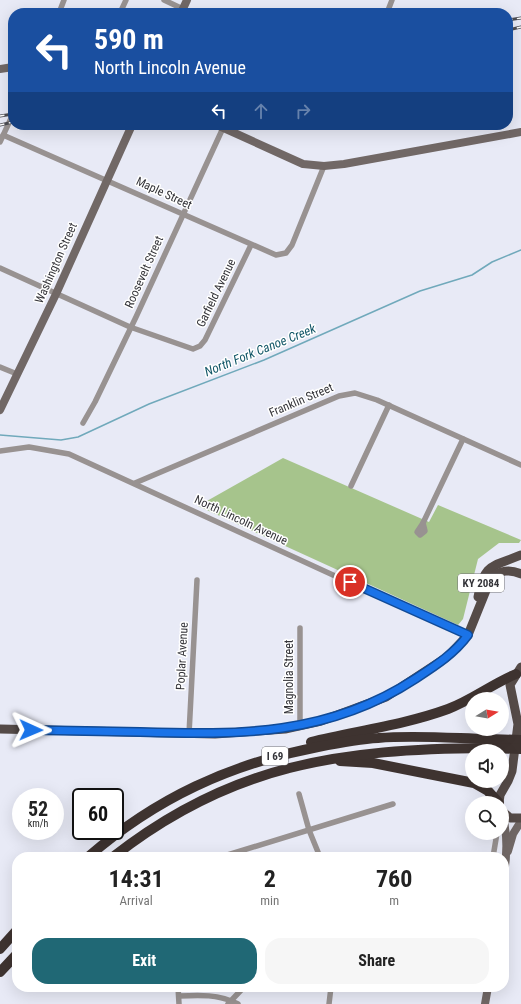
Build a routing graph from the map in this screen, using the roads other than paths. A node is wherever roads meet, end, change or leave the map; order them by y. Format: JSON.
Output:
{"nodes":[{"id":1,"x":164,"y":0,"type":"edge"},
{"id":2,"x":177,"y":8,"type":"edge"},
{"id":3,"x":8,"y":124,"type":"edge"},
{"id":4,"x":130,"y":130,"type":"edge"},
{"id":5,"x":219,"y":130,"type":"edge"},
{"id":6,"x":226,"y":130,"type":"edge"},
{"id":7,"x":521,"y":132,"type":"edge"},
{"id":8,"x":3,"y":135,"type":"junction"},
{"id":9,"x":0,"y":142,"type":"edge"},
{"id":10,"x":324,"y":166,"type":"junction"},
{"id":11,"x":107,"y":179,"type":"junction"},
{"id":12,"x":182,"y":214,"type":"junction"},
{"id":13,"x":251,"y":245,"type":"junction"},
{"id":14,"x":1,"y":271,"type":"edge"},
{"id":15,"x":56,"y":294,"type":"junction"},
{"id":16,"x":130,"y":327,"type":"junction"},
{"id":17,"x":0,"y":366,"type":"edge"},
{"id":18,"x":17,"y":374,"type":"junction"},
{"id":19,"x":389,"y":405,"type":"junction"},
{"id":20,"x":0,"y":410,"type":"edge"},
{"id":21,"x":83,"y":423,"type":"dead end"},
{"id":22,"x":463,"y":440,"type":"junction"},
{"id":23,"x":0,"y":451,"type":"edge"},
{"id":24,"x":69,"y":454,"type":"junction"},
{"id":25,"x":64,"y":459,"type":"dead end"},
{"id":26,"x":521,"y":465,"type":"edge"},
{"id":27,"x":135,"y":483,"type":"junction"},
{"id":28,"x":351,"y":486,"type":"dead end"},
{"id":29,"x":423,"y":523,"type":"dead end"},
{"id":30,"x":521,"y":555,"type":"edge"},
{"id":31,"x":521,"y":558,"type":"edge"},
{"id":32,"x":521,"y":574,"type":"edge"},
{"id":33,"x":197,"y":580,"type":"dead end"},
{"id":34,"x":474,"y":618,"type":"junction"},
{"id":35,"x":300,"y":628,"type":"dead end"},
{"id":36,"x":468,"y":635,"type":"junction"},
{"id":37,"x":519,"y":671,"type":"edge"},
{"id":38,"x":300,"y":726,"type":"junction"},
{"id":39,"x":0,"y":729,"type":"edge"},
{"id":40,"x":189,"y":734,"type":"junction"},
{"id":41,"x":521,"y":740,"type":"edge"},
{"id":42,"x":487,"y":744,"type":"joint"},
{"id":43,"x":465,"y":746,"type":"edge"},
{"id":44,"x":509,"y":747,"type":"edge"},
{"id":45,"x":521,"y":749,"type":"edge"},
{"id":46,"x":246,"y":764,"type":"junction"},
{"id":47,"x":300,"y":765,"type":"junction"},
{"id":48,"x":299,"y":794,"type":"dead end"},
{"id":49,"x":493,"y":796,"type":"edge"},
{"id":50,"x":500,"y":796,"type":"edge"},
{"id":51,"x":392,"y":804,"type":"dead end"},
{"id":52,"x":509,"y":817,"type":"edge"},
{"id":53,"x":521,"y":820,"type":"edge"},
{"id":54,"x":309,"y":830,"type":"junction"},
{"id":55,"x":496,"y":840,"type":"edge"},
{"id":56,"x":506,"y":840,"type":"edge"},
{"id":57,"x":94,"y":852,"type":"edge"},
{"id":58,"x":120,"y":852,"type":"edge"},
{"id":59,"x":242,"y":852,"type":"edge"},
{"id":60,"x":318,"y":852,"type":"edge"},
{"id":61,"x":494,"y":852,"type":"edge"},
{"id":62,"x":506,"y":852,"type":"edge"},
{"id":63,"x":508,"y":852,"type":"edge"},
{"id":64,"x":12,"y":936,"type":"edge"},
{"id":65,"x":0,"y":949,"type":"edge"},
{"id":66,"x":12,"y":959,"type":"edge"},
{"id":67,"x":0,"y":972,"type":"edge"},
{"id":68,"x":178,"y":992,"type":"edge"},
{"id":69,"x":239,"y":992,"type":"edge"},
{"id":70,"x":330,"y":992,"type":"edge"},
{"id":71,"x":487,"y":992,"type":"edge"},
{"id":72,"x":178,"y":996,"type":"junction"},
{"id":73,"x":229,"y":1002,"type":"edge"},
{"id":74,"x":179,"y":1004,"type":"edge"},
{"id":75,"x":238,"y":1004,"type":"edge"},
{"id":76,"x":329,"y":1004,"type":"edge"},
{"id":77,"x":486,"y":1004,"type":"edge"}],
"edges":[{"from":1,"to":2,"type":"street"},
{"from":3,"to":8,"type":"street"},
{"from":4,"to":11,"type":"street","name":"Washington Street"},
{"from":5,"to":12,"type":"street","name":"Roosevelt Street"},
{"from":6,"to":10,"type":"street"},
{"from":7,"to":10,"type":"street"},
{"from":8,"to":9,"type":"street"},
{"from":8,"to":11,"type":"street","name":"Maple Street"},
{"from":10,"to":13,"type":"street","name":"Maple Street"},
{"from":11,"to":12,"type":"street","name":"Maple Street"},
{"from":11,"to":15,"type":"street","name":"Washington Street"},
{"from":12,"to":13,"type":"street","name":"Maple Street"},
{"from":12,"to":16,"type":"street","name":"Roosevelt Street"},
{"from":13,"to":16,"type":"street","name":"Garfield Avenue"},
{"from":14,"to":15,"type":"street"},
{"from":15,"to":16,"type":"street"},
{"from":15,"to":18,"type":"street","name":"Washington Street"},
{"from":16,"to":21,"type":"street","name":"Roosevelt Street"},
{"from":17,"to":18,"type":"street"},
{"from":18,"to":20,"type":"street","name":"Washington Street"},
{"from":19,"to":22,"type":"street","name":"Franklin Street"},
{"from":19,"to":27,"type":"street","name":"Franklin Street"},
{"from":19,"to":28,"type":"street"},
{"from":22,"to":26,"type":"street","name":"Franklin Street"},
{"from":22,"to":29,"type":"street"},
{"from":23,"to":24,"type":"street","name":"North Lincoln Avenue"},
{"from":24,"to":25,"type":"street"},
{"from":24,"to":27,"type":"street","name":"North Lincoln Avenue"},
{"from":27,"to":36,"type":"street","name":"North Lincoln Avenue"},
{"from":30,"to":34,"type":"main road","number":"KY 2084"},
{"from":31,"to":32,"type":"main road"},
{"from":32,"to":34,"type":"main road","number":"KY 2084"},
{"from":33,"to":40,"type":"street","name":"Poplar Avenue"},
{"from":34,"to":36,"type":"main road","number":"KY 2084"},
{"from":35,"to":38,"type":"street","name":"Magnolia Street"},
{"from":36,"to":38,"type":"main road","number":"KY 2084"},
{"from":37,"to":46,"type":"highway"},
{"from":37,"to":50,"type":"main road"},
{"from":38,"to":40,"type":"main road","number":"KY 2084"},
{"from":39,"to":40,"type":"main road","number":"KY 2084"},
{"from":41,"to":42,"type":"highway","number":"I 69","bridge":true},
{"from":42,"to":46,"type":"highway","number":"I 69"},
{"from":43,"to":47,"type":"highway","number":"I 69"},
{"from":44,"to":45,"type":"highway","number":"I 69","bridge":true},
{"from":46,"to":57,"type":"highway","number":"I 69"},
{"from":47,"to":49,"type":"highway"},
{"from":47,"to":58,"type":"highway","number":"I 69"},
{"from":48,"to":54,"type":"street"},
{"from":51,"to":54,"type":"street"},
{"from":52,"to":53,"type":"main road"},
{"from":53,"to":63,"type":"street"},
{"from":54,"to":59,"type":"street"},
{"from":54,"to":60,"type":"street"},
{"from":55,"to":61,"type":"street"},
{"from":56,"to":62,"type":"street"},
{"from":64,"to":65,"type":"highway"},
{"from":66,"to":67,"type":"highway"},
{"from":68,"to":72,"type":"street"},
{"from":69,"to":73,"type":"street"},
{"from":70,"to":76,"type":"street"},
{"from":71,"to":77,"type":"street"},
{"from":72,"to":73,"type":"street"},
{"from":72,"to":74,"type":"street"},
{"from":73,"to":75,"type":"street"}]}
